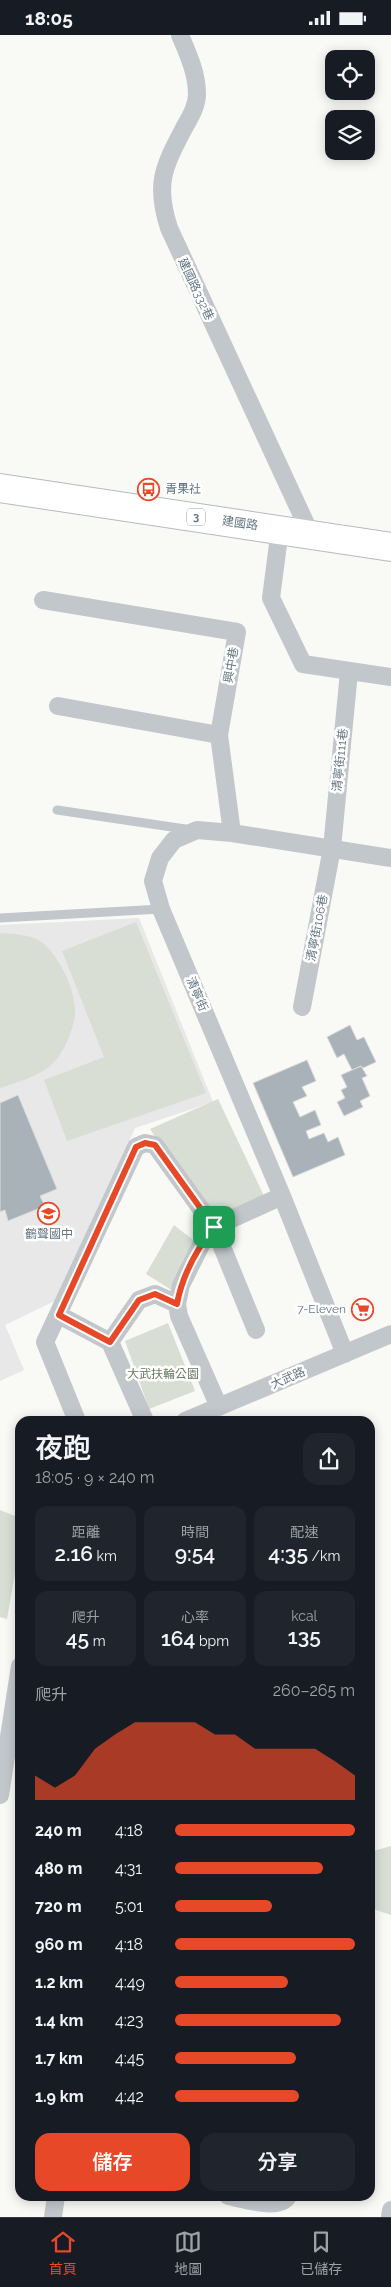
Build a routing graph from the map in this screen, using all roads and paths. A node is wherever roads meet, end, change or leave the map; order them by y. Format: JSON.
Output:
{"nodes":[{"id":1,"x":180,"y":35,"type":"edge"},
{"id":2,"x":0,"y":488,"type":"edge"},
{"id":3,"x":280,"y":529,"type":"junction"},
{"id":4,"x":310,"y":535,"type":"junction"},
{"id":5,"x":391,"y":547,"type":"edge"},
{"id":6,"x":43,"y":600,"type":"dead end"},
{"id":7,"x":349,"y":671,"type":"junction"},
{"id":8,"x":391,"y":677,"type":"edge"},
{"id":9,"x":58,"y":706,"type":"dead end"},
{"id":10,"x":219,"y":735,"type":"junction"},
{"id":11,"x":57,"y":810,"type":"dead end"},
{"id":12,"x":197,"y":830,"type":"junction"},
{"id":13,"x":232,"y":833,"type":"junction"},
{"id":14,"x":332,"y":848,"type":"junction"},
{"id":15,"x":391,"y":858,"type":"edge"},
{"id":16,"x":161,"y":909,"type":"junction"},
{"id":17,"x":0,"y":918,"type":"edge"},
{"id":18,"x":302,"y":1007,"type":"dead end"},
{"id":19,"x":282,"y":1196,"type":"junction"},
{"id":20,"x":214,"y":1227,"type":"junction"},
{"id":21,"x":177,"y":1304,"type":"junction"},
{"id":22,"x":59,"y":1315,"type":"junction"},
{"id":23,"x":256,"y":1330,"type":"dead end"},
{"id":24,"x":391,"y":1334,"type":"edge"},
{"id":25,"x":110,"y":1342,"type":"junction"},
{"id":26,"x":345,"y":1354,"type":"junction"},
{"id":27,"x":220,"y":1407,"type":"junction"},
{"id":28,"x":76,"y":1416,"type":"edge"},
{"id":29,"x":143,"y":1416,"type":"edge"},
{"id":30,"x":198,"y":1416,"type":"edge"},
{"id":31,"x":15,"y":1683,"type":"edge"},
{"id":32,"x":6,"y":1713,"type":"edge"},
{"id":33,"x":0,"y":1795,"type":"edge"},
{"id":34,"x":55,"y":2201,"type":"edge"},
{"id":35,"x":259,"y":2201,"type":"edge"},
{"id":36,"x":286,"y":2201,"type":"edge"},
{"id":37,"x":391,"y":2210,"type":"edge"},
{"id":38,"x":52,"y":2217,"type":"edge"},
{"id":39,"x":390,"y":2217,"type":"edge"}],
"edges":[{"from":1,"to":4,"type":"street","name":"建國路332巷"},
{"from":2,"to":3,"type":"main road","name":"建國路","number":"3"},
{"from":3,"to":4,"type":"main road","name":"建國路","number":"3"},
{"from":3,"to":7,"type":"street"},
{"from":4,"to":5,"type":"main road","name":"建國路","number":"3"},
{"from":6,"to":10,"type":"street","name":"興中巷"},
{"from":7,"to":8,"type":"street"},
{"from":7,"to":14,"type":"street","name":"清寧街111巷"},
{"from":9,"to":10,"type":"street"},
{"from":10,"to":13,"type":"street","name":"興中巷"},
{"from":11,"to":12,"type":"lane"},
{"from":12,"to":13,"type":"street","name":"清寧街"},
{"from":12,"to":16,"type":"street","name":"清寧街"},
{"from":13,"to":14,"type":"street","name":"清寧街"},
{"from":14,"to":15,"type":"street","name":"清寧街"},
{"from":14,"to":18,"type":"street","name":"清寧街106巷"},
{"from":16,"to":17,"type":"lane"},
{"from":16,"to":19,"type":"street","name":"清寧街"},
{"from":19,"to":20,"type":"street"},
{"from":19,"to":26,"type":"street","name":"清寧街"},
{"from":20,"to":21,"type":"street"},
{"from":20,"to":22,"type":"street"},
{"from":20,"to":23,"type":"street"},
{"from":21,"to":25,"type":"street"},
{"from":21,"to":27,"type":"street"},
{"from":22,"to":25,"type":"street"},
{"from":22,"to":28,"type":"street"},
{"from":24,"to":26,"type":"street","name":"大武路"},
{"from":25,"to":29,"type":"street"},
{"from":26,"to":27,"type":"street","name":"大武路"},
{"from":27,"to":30,"type":"street","name":"大武路"},
{"from":31,"to":32,"type":"street"},
{"from":32,"to":33,"type":"street"},
{"from":34,"to":38,"type":"street"},
{"from":35,"to":36,"type":"street"},
{"from":37,"to":39,"type":"street"}]}
